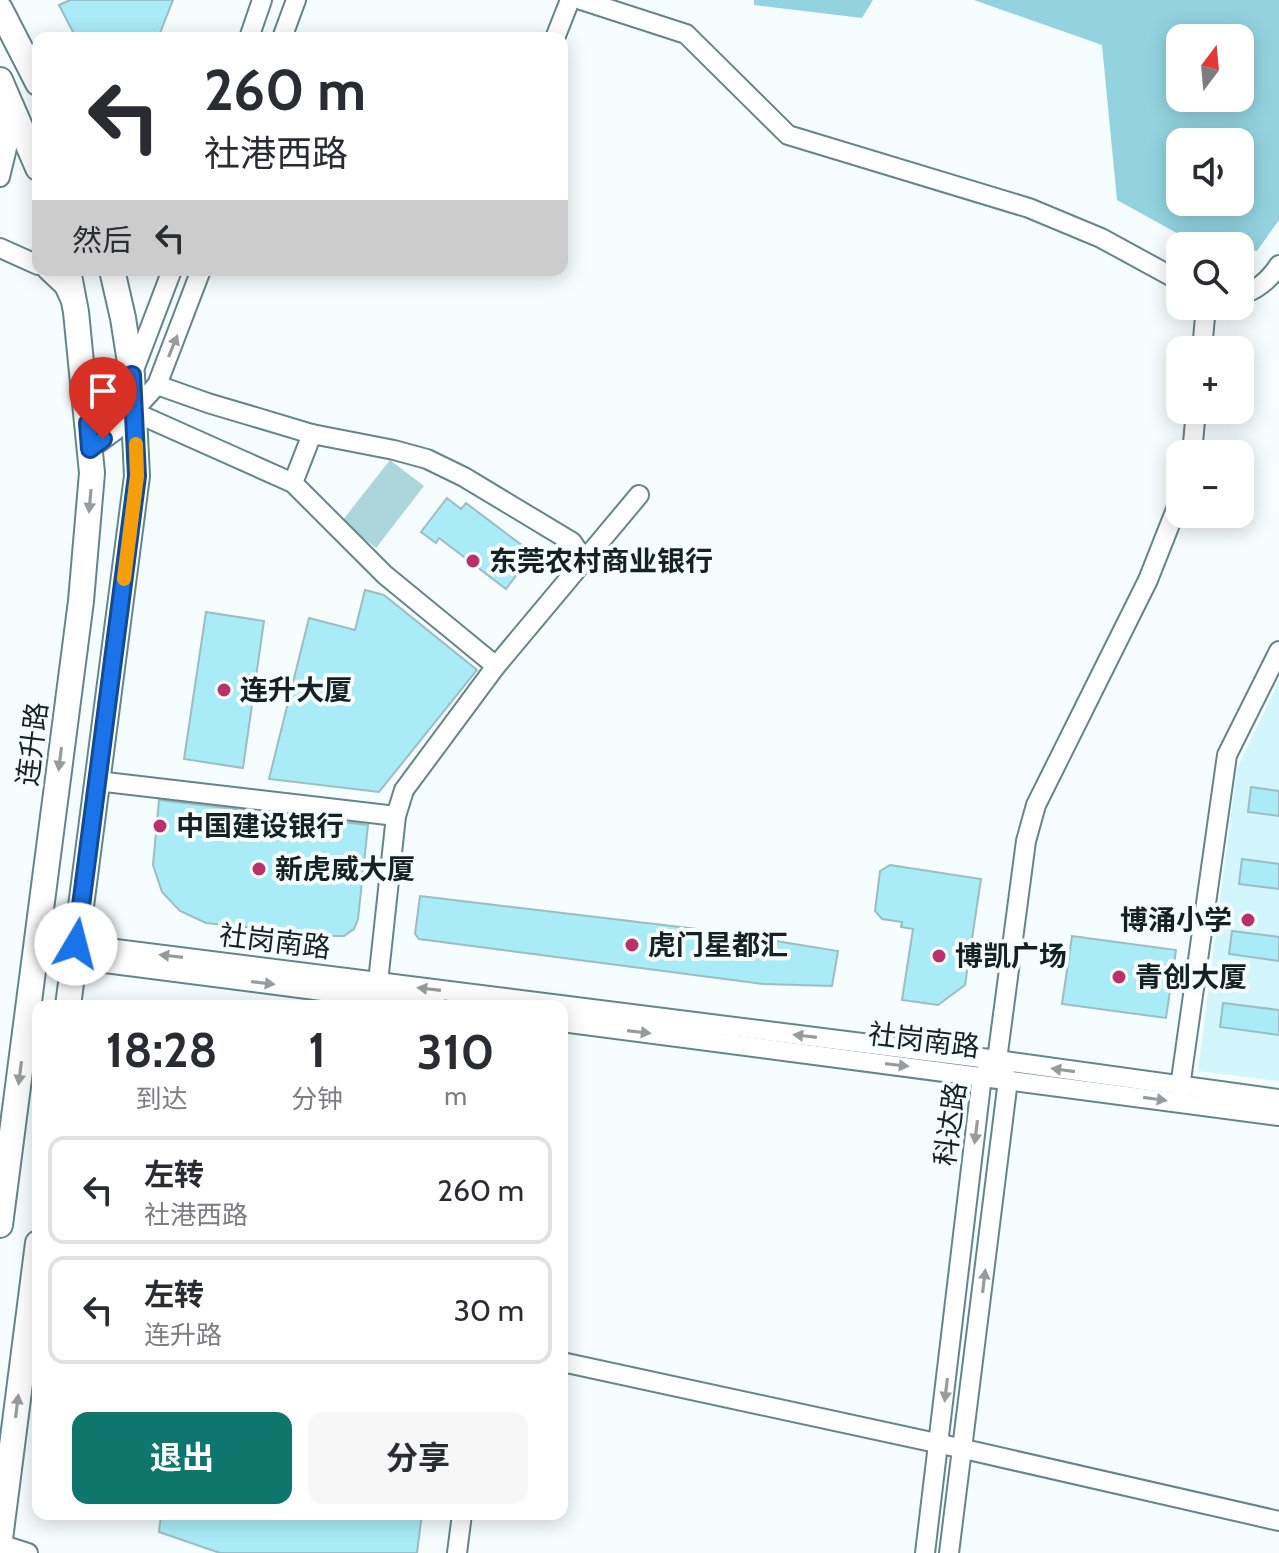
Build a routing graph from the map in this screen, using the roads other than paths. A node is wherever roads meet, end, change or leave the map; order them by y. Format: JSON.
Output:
{"nodes":[{"id":1,"x":262,"y":0,"type":"edge"},
{"id":2,"x":296,"y":0,"type":"edge"},
{"id":3,"x":570,"y":0,"type":"edge"},
{"id":4,"x":581,"y":0,"type":"edge"},
{"id":5,"x":0,"y":9,"type":"edge"},
{"id":6,"x":251,"y":32,"type":"edge"},
{"id":7,"x":284,"y":32,"type":"edge"},
{"id":8,"x":557,"y":32,"type":"edge"},
{"id":9,"x":32,"y":71,"type":"edge"},
{"id":10,"x":3,"y":86,"type":"edge"},
{"id":11,"x":32,"y":154,"type":"edge"},
{"id":12,"x":0,"y":177,"type":"edge"},
{"id":13,"x":0,"y":248,"type":"edge"},
{"id":14,"x":32,"y":262,"type":"edge"},
{"id":15,"x":1279,"y":265,"type":"edge"},
{"id":16,"x":1166,"y":273,"type":"edge"},
{"id":17,"x":53,"y":276,"type":"edge"},
{"id":18,"x":69,"y":276,"type":"edge"},
{"id":19,"x":113,"y":276,"type":"edge"},
{"id":20,"x":170,"y":276,"type":"edge"},
{"id":21,"x":199,"y":276,"type":"edge"},
{"id":22,"x":1254,"y":289,"type":"edge"},
{"id":23,"x":76,"y":312,"type":"junction"},
{"id":24,"x":132,"y":375,"type":"junction"},
{"id":25,"x":157,"y":385,"type":"junction"},
{"id":26,"x":134,"y":412,"type":"junction"},
{"id":27,"x":88,"y":423,"type":"junction"},
{"id":28,"x":312,"y":434,"type":"junction"},
{"id":29,"x":90,"y":449,"type":"junction"},
{"id":30,"x":293,"y":483,"type":"junction"},
{"id":31,"x":639,"y":495,"type":"dead end"},
{"id":32,"x":1169,"y":528,"type":"edge"},
{"id":33,"x":585,"y":561,"type":"junction"},
{"id":34,"x":1279,"y":651,"type":"edge"},
{"id":35,"x":496,"y":666,"type":"junction"},
{"id":36,"x":97,"y":781,"type":"junction"},
{"id":37,"x":396,"y":816,"type":"junction"},
{"id":38,"x":75,"y":952,"type":"junction"},
{"id":39,"x":378,"y":982,"type":"junction"},
{"id":40,"x":69,"y":1000,"type":"edge"},
{"id":41,"x":398,"y":1000,"type":"edge"},
{"id":42,"x":506,"y":1000,"type":"edge"},
{"id":43,"x":568,"y":1008,"type":"edge"},
{"id":44,"x":568,"y":1023,"type":"edge"},
{"id":45,"x":997,"y":1060,"type":"junction"},
{"id":46,"x":982,"y":1076,"type":"junction"},
{"id":47,"x":1008,"y":1080,"type":"junction"},
{"id":48,"x":1180,"y":1087,"type":"junction"},
{"id":49,"x":1279,"y":1099,"type":"edge"},
{"id":50,"x":1279,"y":1116,"type":"edge"},
{"id":51,"x":0,"y":1225,"type":"edge"},
{"id":52,"x":32,"y":1290,"type":"edge"},
{"id":53,"x":568,"y":1363,"type":"edge"},
{"id":54,"x":939,"y":1443,"type":"junction"},
{"id":55,"x":964,"y":1449,"type":"junction"},
{"id":56,"x":461,"y":1520,"type":"edge"},
{"id":57,"x":1279,"y":1521,"type":"edge"},
{"id":58,"x":0,"y":1541,"type":"edge"},
{"id":59,"x":28,"y":1553,"type":"edge"},
{"id":60,"x":457,"y":1553,"type":"edge"},
{"id":61,"x":925,"y":1553,"type":"edge"},
{"id":62,"x":949,"y":1553,"type":"edge"}],
"edges":[{"from":1,"to":6,"type":"street"},
{"from":2,"to":7,"type":"street"},
{"from":3,"to":8,"type":"street"},
{"from":4,"to":16,"type":"street"},
{"from":5,"to":9,"type":"main road"},
{"from":10,"to":11,"type":"main road"},
{"from":10,"to":12,"type":"street"},
{"from":13,"to":14,"type":"street"},
{"from":15,"to":22,"type":"street"},
{"from":17,"to":23,"type":"street"},
{"from":18,"to":23,"type":"main road","name":"连升路"},
{"from":19,"to":24,"type":"main road"},
{"from":20,"to":24,"type":"street"},
{"from":25,"to":21,"type":"street","one_way":true},
{"from":23,"to":27,"type":"main road","name":"连升路"},
{"from":24,"to":26,"type":"main road"},
{"from":24,"to":27,"type":"street"},
{"from":25,"to":26,"type":"street"},
{"from":25,"to":28,"type":"street"},
{"from":26,"to":29,"type":"street"},
{"from":26,"to":30,"type":"street"},
{"from":26,"to":36,"type":"main road"},
{"from":27,"to":29,"type":"main road","name":"连升路"},
{"from":28,"to":30,"type":"street"},
{"from":28,"to":33,"type":"street"},
{"from":29,"to":51,"type":"main road","name":"连升路","one_way":true},
{"from":30,"to":35,"type":"street"},
{"from":31,"to":33,"type":"street"},
{"from":32,"to":45,"type":"street"},
{"from":33,"to":35,"type":"street"},
{"from":34,"to":48,"type":"street"},
{"from":35,"to":37,"type":"street"},
{"from":36,"to":37,"type":"street"},
{"from":36,"to":38,"type":"main road"},
{"from":37,"to":39,"type":"street"},
{"from":39,"to":38,"type":"street","name":"社岗南路","one_way":true},
{"from":38,"to":40,"type":"main road"},
{"from":38,"to":41,"type":"street","name":"社岗南路","one_way":true},
{"from":42,"to":39,"type":"street","name":"社岗南路","one_way":true},
{"from":45,"to":43,"type":"street","name":"社岗南路","one_way":true},
{"from":44,"to":46,"type":"street","name":"社岗南路","one_way":true},
{"from":45,"to":46,"type":"street","name":"科达路"},
{"from":45,"to":47,"type":"street","name":"科达路"},
{"from":48,"to":45,"type":"street","name":"社岗南路","one_way":true},
{"from":46,"to":47,"type":"street","name":"社岗南路"},
{"from":46,"to":54,"type":"street","name":"科达路","one_way":true},
{"from":47,"to":50,"type":"street","name":"社岗南路","one_way":true},
{"from":55,"to":47,"type":"street","name":"科达路","one_way":true},
{"from":48,"to":49,"type":"street","name":"社岗南路"},
{"from":58,"to":52,"type":"main road","one_way":true},
{"from":53,"to":54,"type":"street"},
{"from":54,"to":55,"type":"street"},
{"from":54,"to":61,"type":"street","name":"科达路"},
{"from":55,"to":57,"type":"street"},
{"from":55,"to":62,"type":"street","name":"科达路"},
{"from":56,"to":60,"type":"street"},
{"from":58,"to":59,"type":"street"}]}
